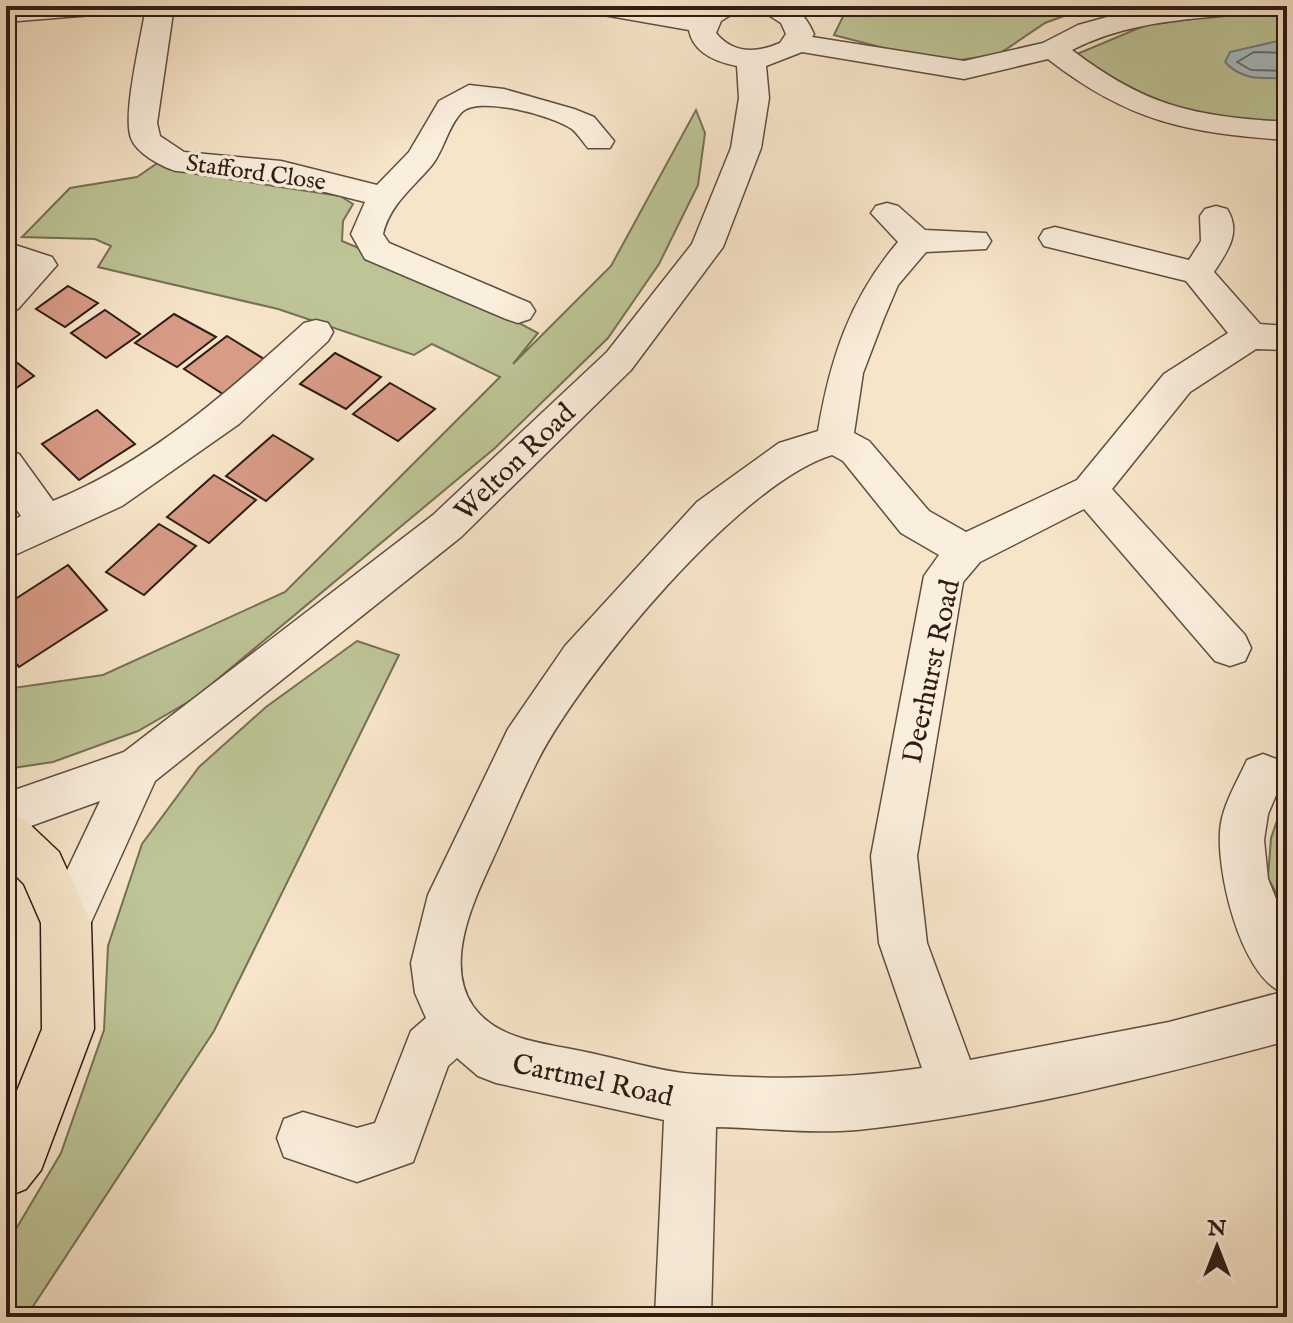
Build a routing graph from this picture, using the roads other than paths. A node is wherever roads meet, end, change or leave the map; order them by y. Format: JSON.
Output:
{"nodes":[{"id":1,"x":104,"y":6,"type":"edge"},
{"id":2,"x":160,"y":6,"type":"edge"},
{"id":3,"x":598,"y":6,"type":"edge"},
{"id":4,"x":731,"y":6,"type":"edge"},
{"id":5,"x":768,"y":6,"type":"edge"},
{"id":6,"x":1241,"y":6,"type":"edge"},
{"id":7,"x":1212,"y":7,"type":"edge"},
{"id":8,"x":6,"y":14,"type":"edge"},
{"id":9,"x":702,"y":24,"type":"junction"},
{"id":10,"x":797,"y":43,"type":"junction"},
{"id":11,"x":1053,"y":49,"type":"junction"},
{"id":12,"x":751,"y":59,"type":"junction"},
{"id":13,"x":1287,"y":131,"type":"edge"},
{"id":14,"x":599,"y":141,"type":"dead end"},
{"id":15,"x":384,"y":197,"type":"junction"},
{"id":16,"x":887,"y":213,"type":"dead end"},
{"id":17,"x":1216,"y":216,"type":"dead end"},
{"id":18,"x":1055,"y":238,"type":"dead end"},
{"id":19,"x":917,"y":241,"type":"junction"},
{"id":20,"x":975,"y":241,"type":"dead end"},
{"id":21,"x":6,"y":253,"type":"edge"},
{"id":22,"x":1197,"y":273,"type":"junction"},
{"id":23,"x":6,"y":301,"type":"edge"},
{"id":24,"x":518,"y":311,"type":"dead end"},
{"id":25,"x":316,"y":332,"type":"dead end"},
{"id":26,"x":1268,"y":337,"type":"edge"},
{"id":27,"x":835,"y":440,"type":"junction"},
{"id":28,"x":6,"y":464,"type":"edge"},
{"id":29,"x":1090,"y":490,"type":"junction"},
{"id":30,"x":46,"y":521,"type":"junction"},
{"id":31,"x":6,"y":543,"type":"edge"},
{"id":32,"x":966,"y":551,"type":"junction"},
{"id":33,"x":1230,"y":648,"type":"dead end"},
{"id":34,"x":139,"y":767,"type":"junction"},
{"id":35,"x":1263,"y":774,"type":"dead end"},
{"id":36,"x":6,"y":814,"type":"edge"},
{"id":37,"x":6,"y":834,"type":"edge"},
{"id":38,"x":66,"y":923,"type":"junction"},
{"id":39,"x":1287,"y":970,"type":"edge"},
{"id":40,"x":1287,"y":1016,"type":"edge"},
{"id":41,"x":456,"y":1025,"type":"junction"},
{"id":42,"x":955,"y":1089,"type":"junction"},
{"id":43,"x":691,"y":1100,"type":"junction"},
{"id":44,"x":303,"y":1138,"type":"dead end"},
{"id":45,"x":6,"y":1169,"type":"edge"},
{"id":46,"x":683,"y":1317,"type":"edge"}],
"edges":[{"from":1,"to":8,"type":"street"},
{"from":2,"to":15,"type":"street","name":"Stafford Close"},
{"from":3,"to":9,"type":"street"},
{"from":4,"to":9,"type":"street"},
{"from":5,"to":10,"type":"street"},
{"from":6,"to":7,"type":"street"},
{"from":7,"to":11,"type":"street"},
{"from":9,"to":12,"type":"street"},
{"from":10,"to":11,"type":"street"},
{"from":10,"to":12,"type":"street"},
{"from":11,"to":13,"type":"street"},
{"from":12,"to":34,"type":"street","name":"Welton Road"},
{"from":14,"to":15,"type":"street"},
{"from":15,"to":24,"type":"street"},
{"from":16,"to":19,"type":"street"},
{"from":17,"to":22,"type":"street"},
{"from":18,"to":22,"type":"street"},
{"from":19,"to":20,"type":"street"},
{"from":19,"to":27,"type":"street"},
{"from":21,"to":23,"type":"street"},
{"from":22,"to":26,"type":"street"},
{"from":25,"to":30,"type":"street"},
{"from":26,"to":29,"type":"street","name":"Deerhurst Road"},
{"from":27,"to":32,"type":"street"},
{"from":27,"to":41,"type":"street","name":"Cartmel Road"},
{"from":28,"to":30,"type":"street"},
{"from":29,"to":32,"type":"street","name":"Deerhurst Road"},
{"from":29,"to":33,"type":"street"},
{"from":30,"to":31,"type":"street"},
{"from":32,"to":42,"type":"street","name":"Deerhurst Road"},
{"from":34,"to":36,"type":"street","name":"Welton Road"},
{"from":34,"to":38,"type":"street","name":"Welton Road"},
{"from":35,"to":39,"type":"street"},
{"from":37,"to":38,"type":"main road"},
{"from":38,"to":45,"type":"main road"},
{"from":40,"to":42,"type":"street","name":"Cartmel Road"},
{"from":41,"to":43,"type":"street","name":"Cartmel Road"},
{"from":41,"to":44,"type":"street"},
{"from":42,"to":43,"type":"street","name":"Cartmel Road"},
{"from":43,"to":46,"type":"street"}]}
